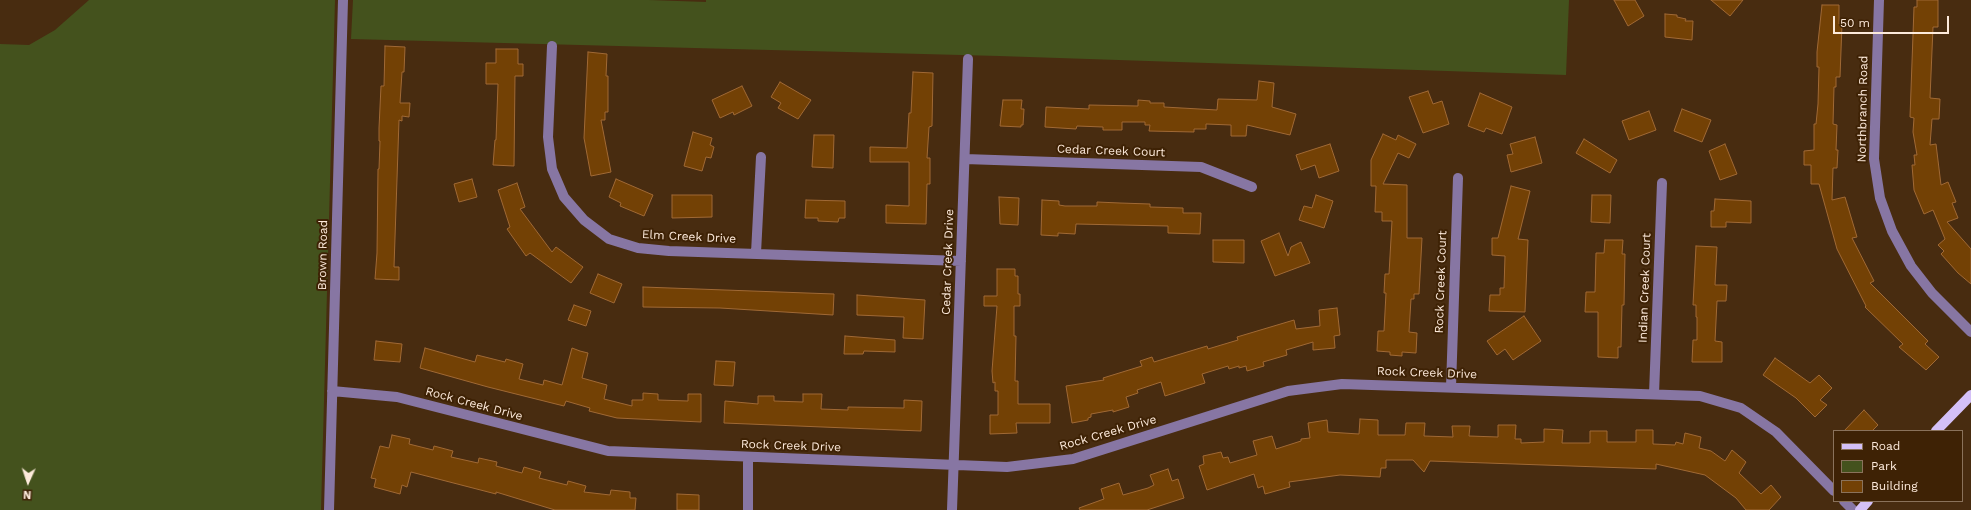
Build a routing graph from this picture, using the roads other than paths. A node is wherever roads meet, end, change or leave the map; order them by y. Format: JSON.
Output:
{"nodes":[{"id":1,"x":343,"y":0,"type":"edge"},
{"id":2,"x":1879,"y":0,"type":"edge"},
{"id":3,"x":552,"y":46,"type":"dead end"},
{"id":4,"x":968,"y":59,"type":"dead end"},
{"id":5,"x":761,"y":157,"type":"dead end"},
{"id":6,"x":965,"y":159,"type":"junction"},
{"id":7,"x":1458,"y":178,"type":"dead end"},
{"id":8,"x":1662,"y":183,"type":"dead end"},
{"id":9,"x":1252,"y":187,"type":"dead end"},
{"id":10,"x":756,"y":253,"type":"junction"},
{"id":11,"x":961,"y":261,"type":"junction"},
{"id":12,"x":1971,"y":332,"type":"edge"},
{"id":13,"x":1451,"y":387,"type":"junction"},
{"id":14,"x":332,"y":390,"type":"junction"},
{"id":15,"x":1654,"y":394,"type":"junction"},
{"id":16,"x":1971,"y":395,"type":"edge"},
{"id":17,"x":1937,"y":430,"type":"edge"},
{"id":18,"x":748,"y":458,"type":"junction"},
{"id":19,"x":953,"y":465,"type":"junction"},
{"id":20,"x":1833,"y":490,"type":"edge"},
{"id":21,"x":1845,"y":502,"type":"edge"},
{"id":22,"x":1867,"y":502,"type":"edge"},
{"id":23,"x":329,"y":510,"type":"edge"},
{"id":24,"x":748,"y":510,"type":"edge"},
{"id":25,"x":952,"y":510,"type":"edge"},
{"id":26,"x":1853,"y":510,"type":"edge"},
{"id":27,"x":1860,"y":510,"type":"edge"}],
"edges":[{"from":1,"to":14,"type":"street","name":"Brown Road"},
{"from":2,"to":12,"type":"street","name":"Northbranch Road"},
{"from":3,"to":10,"type":"street","name":"Elm Creek Drive"},
{"from":4,"to":6,"type":"street","name":"Cedar Creek Drive"},
{"from":5,"to":10,"type":"street"},
{"from":6,"to":9,"type":"street","name":"Cedar Creek Court"},
{"from":6,"to":11,"type":"street","name":"Cedar Creek Drive"},
{"from":7,"to":13,"type":"street","name":"Rock Creek Court"},
{"from":8,"to":15,"type":"street","name":"Indian Creek Court"},
{"from":10,"to":11,"type":"street","name":"Elm Creek Drive"},
{"from":11,"to":19,"type":"street","name":"Cedar Creek Drive"},
{"from":13,"to":15,"type":"street","name":"Rock Creek Drive"},
{"from":13,"to":19,"type":"street","name":"Rock Creek Drive"},
{"from":14,"to":18,"type":"street","name":"Rock Creek Drive"},
{"from":14,"to":23,"type":"street","name":"Brown Road"},
{"from":15,"to":20,"type":"street","name":"Rock Creek Drive"},
{"from":16,"to":17,"type":"main road"},
{"from":18,"to":19,"type":"street","name":"Rock Creek Drive"},
{"from":18,"to":24,"type":"street"},
{"from":19,"to":25,"type":"street","name":"Cedar Creek Drive"},
{"from":21,"to":26,"type":"street"},
{"from":22,"to":27,"type":"main road"}]}
